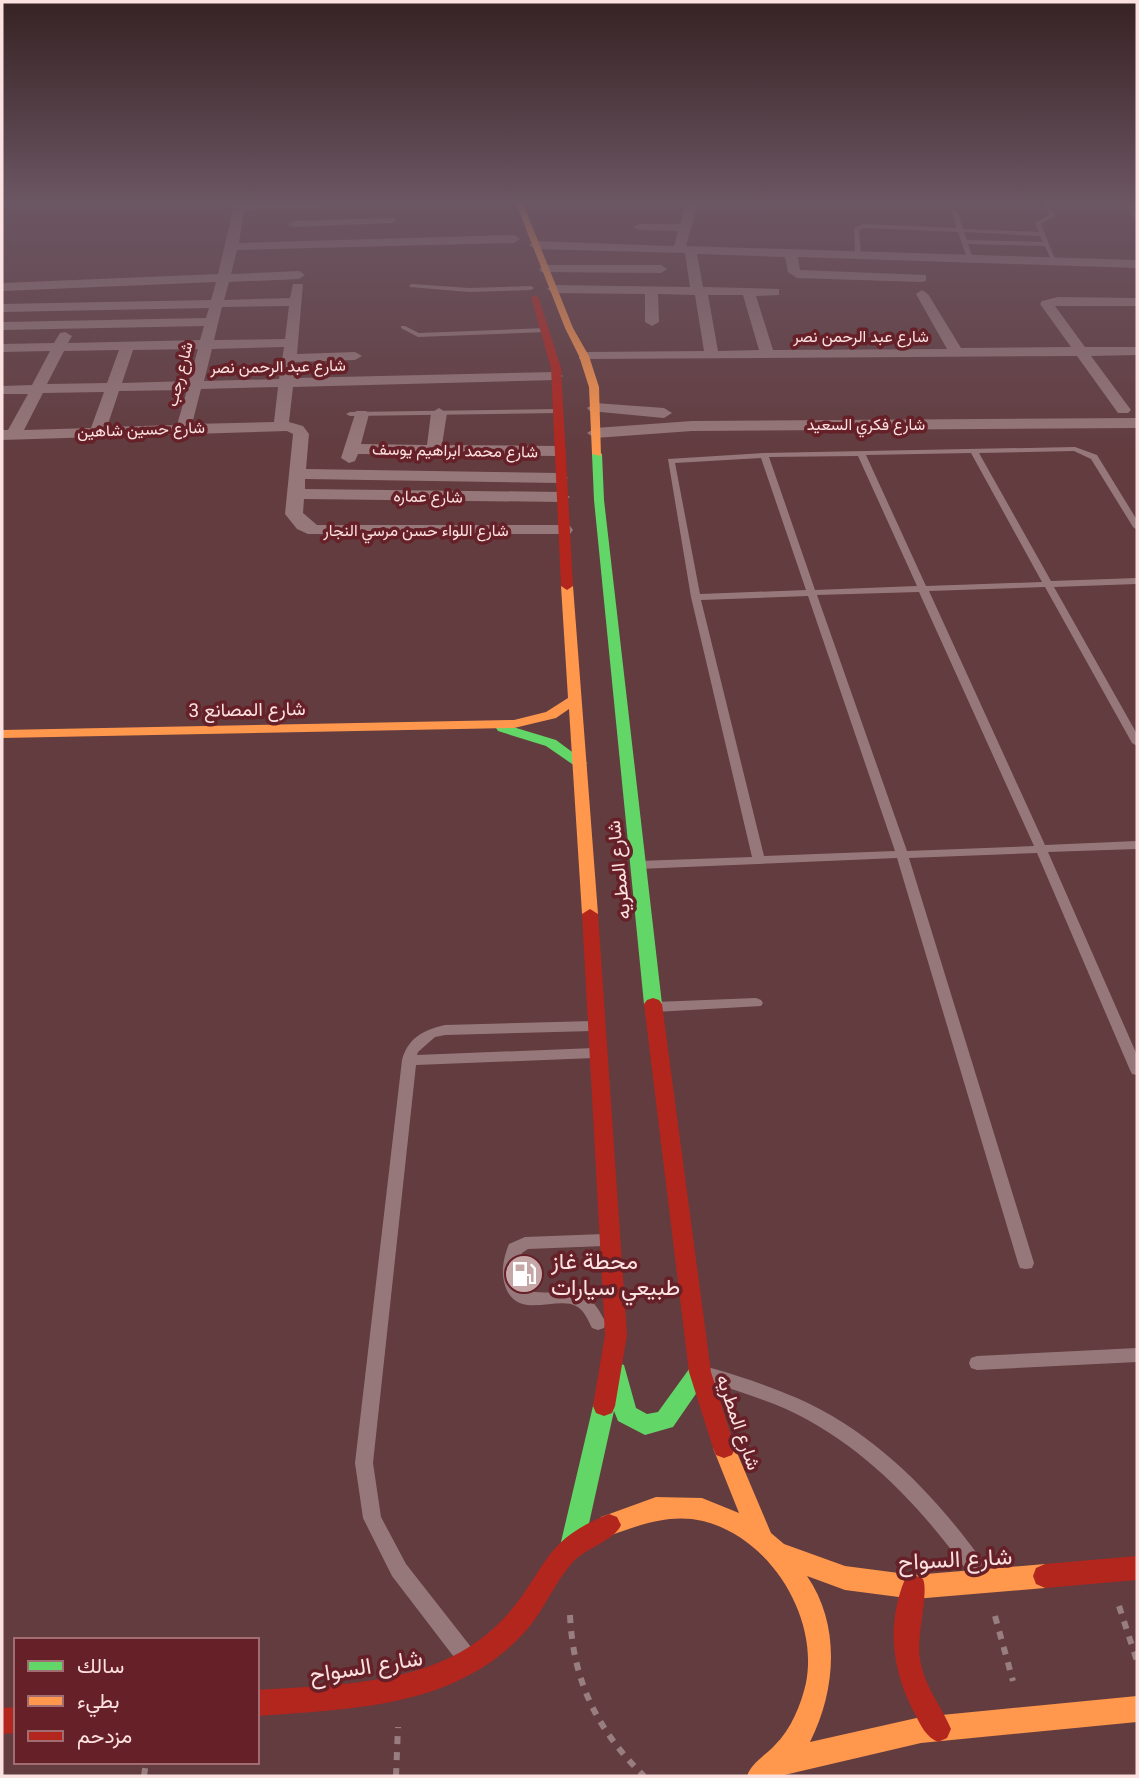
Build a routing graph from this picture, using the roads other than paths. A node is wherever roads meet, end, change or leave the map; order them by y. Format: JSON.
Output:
{"nodes":[{"id":1,"x":72,"y":284,"type":"edge"},
{"id":2,"x":94,"y":284,"type":"edge"},
{"id":3,"x":221,"y":284,"type":"edge"},
{"id":4,"x":298,"y":284,"type":"edge"},
{"id":5,"x":551,"y":284,"type":"edge"},
{"id":6,"x":697,"y":284,"type":"edge"},
{"id":7,"x":911,"y":284,"type":"edge"},
{"id":8,"x":923,"y":285,"type":"joint"},
{"id":9,"x":412,"y":286,"type":"dead end"},
{"id":10,"x":530,"y":286,"type":"joint"},
{"id":11,"x":2,"y":287,"type":"edge"},
{"id":12,"x":553,"y":289,"type":"junction"},
{"id":13,"x":750,"y":289,"type":"junction"},
{"id":14,"x":651,"y":290,"type":"junction"},
{"id":15,"x":699,"y":291,"type":"junction"},
{"id":16,"x":774,"y":292,"type":"dead end"},
{"id":17,"x":296,"y":302,"type":"junction"},
{"id":18,"x":1137,"y":302,"type":"edge"},
{"id":19,"x":216,"y":303,"type":"junction"},
{"id":20,"x":82,"y":307,"type":"junction"},
{"id":21,"x":2,"y":308,"type":"edge"},
{"id":22,"x":211,"y":322,"type":"junction"},
{"id":23,"x":652,"y":322,"type":"dead end"},
{"id":24,"x":72,"y":324,"type":"junction"},
{"id":25,"x":2,"y":326,"type":"edge"},
{"id":26,"x":403,"y":327,"type":"dead end"},
{"id":27,"x":546,"y":330,"type":"junction"},
{"id":28,"x":205,"y":344,"type":"junction"},
{"id":29,"x":127,"y":346,"type":"junction"},
{"id":30,"x":59,"y":347,"type":"junction"},
{"id":31,"x":2,"y":348,"type":"edge"},
{"id":32,"x":289,"y":350,"type":"junction"},
{"id":33,"x":1137,"y":351,"type":"edge"},
{"id":34,"x":1081,"y":352,"type":"junction"},
{"id":35,"x":957,"y":353,"type":"junction"},
{"id":36,"x":767,"y":354,"type":"junction"},
{"id":37,"x":712,"y":355,"type":"junction"},
{"id":38,"x":355,"y":356,"type":"dead end"},
{"id":39,"x":584,"y":356,"type":"junction"},
{"id":40,"x":556,"y":377,"type":"junction"},
{"id":41,"x":592,"y":377,"type":"junction"},
{"id":42,"x":284,"y":383,"type":"junction"},
{"id":43,"x":194,"y":385,"type":"junction"},
{"id":44,"x":111,"y":387,"type":"junction"},
{"id":45,"x":37,"y":389,"type":"junction"},
{"id":46,"x":2,"y":390,"type":"edge"},
{"id":47,"x":586,"y":401,"type":"junction"},
{"id":48,"x":1130,"y":410,"type":"edge"},
{"id":49,"x":556,"y":411,"type":"junction"},
{"id":50,"x":439,"y":413,"type":"junction"},
{"id":51,"x":356,"y":414,"type":"joint"},
{"id":52,"x":1137,"y":423,"type":"edge"},
{"id":53,"x":281,"y":425,"type":"junction"},
{"id":54,"x":184,"y":427,"type":"junction"},
{"id":55,"x":556,"y":430,"type":"junction"},
{"id":56,"x":98,"y":431,"type":"junction"},
{"id":57,"x":595,"y":433,"type":"junction"},
{"id":58,"x":8,"y":435,"type":"edge"},
{"id":59,"x":434,"y":449,"type":"junction"},
{"id":60,"x":558,"y":451,"type":"junction"},
{"id":61,"x":974,"y":451,"type":"junction"},
{"id":62,"x":861,"y":453,"type":"junction"},
{"id":63,"x":764,"y":455,"type":"junction"},
{"id":64,"x":297,"y":474,"type":"junction"},
{"id":65,"x":560,"y":478,"type":"junction"},
{"id":66,"x":295,"y":494,"type":"junction"},
{"id":67,"x":562,"y":497,"type":"junction"},
{"id":68,"x":1137,"y":527,"type":"edge"},
{"id":69,"x":564,"y":530,"type":"junction"},
{"id":70,"x":1137,"y":581,"type":"edge"},
{"id":71,"x":1047,"y":584,"type":"junction"},
{"id":72,"x":923,"y":589,"type":"junction"},
{"id":73,"x":811,"y":593,"type":"junction"},
{"id":74,"x":696,"y":597,"type":"junction"},
{"id":75,"x":575,"y":699,"type":"junction"},
{"id":76,"x":494,"y":726,"type":"junction"},
{"id":77,"x":2,"y":734,"type":"edge"},
{"id":78,"x":1137,"y":743,"type":"edge"},
{"id":79,"x":580,"y":763,"type":"junction"},
{"id":80,"x":1137,"y":845,"type":"edge"},
{"id":81,"x":1041,"y":849,"type":"junction"},
{"id":82,"x":902,"y":854,"type":"junction"},
{"id":83,"x":760,"y":860,"type":"junction"},
{"id":84,"x":638,"y":865,"type":"junction"},
{"id":85,"x":756,"y":1003,"type":"dead end"},
{"id":86,"x":653,"y":1007,"type":"junction"},
{"id":87,"x":598,"y":1026,"type":"junction"},
{"id":88,"x":600,"y":1053,"type":"junction"},
{"id":89,"x":409,"y":1060,"type":"junction"},
{"id":90,"x":1137,"y":1070,"type":"edge"},
{"id":91,"x":611,"y":1239,"type":"junction"},
{"id":92,"x":1026,"y":1263,"type":"dead end"},
{"id":93,"x":1137,"y":1355,"type":"edge"},
{"id":94,"x":613,"y":1356,"type":"junction"},
{"id":95,"x":977,"y":1363,"type":"dead end"},
{"id":96,"x":700,"y":1371,"type":"junction"},
{"id":97,"x":761,"y":1539,"type":"junction"},
{"id":98,"x":572,"y":1546,"type":"junction"},
{"id":99,"x":780,"y":1553,"type":"junction"},
{"id":100,"x":1137,"y":1568,"type":"edge"},
{"id":101,"x":985,"y":1581,"type":"junction"},
{"id":102,"x":914,"y":1587,"type":"junction"},
{"id":103,"x":471,"y":1663,"type":"junction"},
{"id":104,"x":259,"y":1703,"type":"edge"},
{"id":105,"x":1137,"y":1709,"type":"edge"},
{"id":106,"x":939,"y":1728,"type":"junction"},
{"id":107,"x":768,"y":1771,"type":"edge"}],
"edges":[{"from":1,"to":11,"type":"street"},
{"from":2,"to":20,"type":"street"},
{"from":3,"to":19,"type":"street","name":"شارع رجب"},
{"from":4,"to":17,"type":"street"},
{"from":5,"to":12,"type":"main road","name":"شارع المطريه"},
{"from":6,"to":15,"type":"street"},
{"from":7,"to":8,"type":"street"},
{"from":8,"to":35,"type":"street"},
{"from":9,"to":10,"type":"lane"},
{"from":10,"to":27,"type":"main road","name":"شارع المطريه"},
{"from":12,"to":14,"type":"street"},
{"from":12,"to":39,"type":"main road","name":"شارع المطريه"},
{"from":13,"to":15,"type":"street"},
{"from":13,"to":16,"type":"street"},
{"from":13,"to":36,"type":"street"},
{"from":14,"to":15,"type":"street"},
{"from":14,"to":23,"type":"street"},
{"from":15,"to":37,"type":"street"},
{"from":17,"to":19,"type":"street"},
{"from":17,"to":32,"type":"street"},
{"from":18,"to":34,"type":"street"},
{"from":19,"to":20,"type":"street"},
{"from":19,"to":22,"type":"street","name":"شارع رجب"},
{"from":20,"to":21,"type":"street"},
{"from":20,"to":24,"type":"street"},
{"from":22,"to":24,"type":"street"},
{"from":22,"to":28,"type":"street","name":"شارع رجب"},
{"from":24,"to":25,"type":"street"},
{"from":24,"to":30,"type":"street"},
{"from":26,"to":27,"type":"lane"},
{"from":27,"to":40,"type":"main road","name":"شارع المطريه"},
{"from":28,"to":29,"type":"street"},
{"from":28,"to":32,"type":"street"},
{"from":28,"to":43,"type":"street","name":"شارع رجب"},
{"from":29,"to":30,"type":"street"},
{"from":29,"to":44,"type":"street"},
{"from":30,"to":31,"type":"street"},
{"from":30,"to":45,"type":"street"},
{"from":32,"to":38,"type":"street"},
{"from":32,"to":42,"type":"street"},
{"from":33,"to":34,"type":"street","name":"شارع عبد الرحمن نصر"},
{"from":34,"to":35,"type":"street","name":"شارع عبد الرحمن نصر"},
{"from":34,"to":48,"type":"street"},
{"from":35,"to":36,"type":"street","name":"شارع عبد الرحمن نصر"},
{"from":36,"to":37,"type":"street","name":"شارع عبد الرحمن نصر"},
{"from":37,"to":39,"type":"street","name":"شارع عبد الرحمن نصر"},
{"from":39,"to":41,"type":"main road","name":"شارع المطريه"},
{"from":40,"to":41,"type":"main road"},
{"from":40,"to":42,"type":"street","name":"شارع عبد الرحمن نصر"},
{"from":40,"to":49,"type":"main road","name":"شارع المطريه"},
{"from":41,"to":47,"type":"main road","name":"شارع المطريه"},
{"from":42,"to":43,"type":"street","name":"شارع عبد الرحمن نصر"},
{"from":42,"to":53,"type":"street"},
{"from":43,"to":44,"type":"street","name":"شارع عبد الرحمن نصر"},
{"from":43,"to":54,"type":"street","name":"شارع رجب"},
{"from":44,"to":45,"type":"street","name":"شارع عبد الرحمن نصر"},
{"from":44,"to":56,"type":"street"},
{"from":45,"to":46,"type":"street","name":"شارع عبد الرحمن نصر"},
{"from":45,"to":58,"type":"street"},
{"from":47,"to":48,"type":"street","name":"شارع فكري السعيد"},
{"from":47,"to":55,"type":"main road"},
{"from":47,"to":57,"type":"main road","name":"شارع المطريه"},
{"from":49,"to":50,"type":"lane"},
{"from":49,"to":55,"type":"main road","name":"شارع المطريه"},
{"from":50,"to":51,"type":"lane"},
{"from":50,"to":59,"type":"street"},
{"from":51,"to":59,"type":"street","name":"شارع محمد ابراهيم يوسف"},
{"from":52,"to":57,"type":"street","name":"شارع فكري السعيد"},
{"from":53,"to":54,"type":"street","name":"شارع حسين شاهين"},
{"from":53,"to":64,"type":"street","name":"شارع اللواء حسن مرسي النجار"},
{"from":54,"to":56,"type":"street","name":"شارع حسين شاهين"},
{"from":55,"to":60,"type":"main road","name":"شارع المطريه"},
{"from":56,"to":58,"type":"street","name":"شارع حسين شاهين"},
{"from":57,"to":84,"type":"main road","name":"شارع المطريه"},
{"from":59,"to":60,"type":"street","name":"شارع محمد ابراهيم يوسف"},
{"from":60,"to":65,"type":"main road","name":"شارع المطريه"},
{"from":61,"to":62,"type":"lane"},
{"from":61,"to":68,"type":"lane"},
{"from":61,"to":71,"type":"lane"},
{"from":62,"to":63,"type":"lane"},
{"from":62,"to":72,"type":"lane"},
{"from":63,"to":73,"type":"lane"},
{"from":63,"to":74,"type":"lane"},
{"from":64,"to":65,"type":"street"},
{"from":64,"to":66,"type":"street","name":"شارع اللواء حسن مرسي النجار"},
{"from":65,"to":67,"type":"main road","name":"شارع المطريه"},
{"from":66,"to":67,"type":"street","name":"شارع عماره"},
{"from":66,"to":69,"type":"street","name":"شارع اللواء حسن مرسي النجار"},
{"from":67,"to":69,"type":"main road","name":"شارع المطريه"},
{"from":69,"to":75,"type":"main road","name":"شارع المطريه"},
{"from":70,"to":71,"type":"lane"},
{"from":71,"to":72,"type":"lane"},
{"from":71,"to":78,"type":"lane"},
{"from":72,"to":73,"type":"lane"},
{"from":72,"to":81,"type":"lane"},
{"from":73,"to":74,"type":"lane"},
{"from":73,"to":82,"type":"lane"},
{"from":74,"to":83,"type":"lane"},
{"from":75,"to":76,"type":"main road","name":"شارع المصانع 3"},
{"from":75,"to":79,"type":"main road","name":"شارع المطريه"},
{"from":76,"to":77,"type":"main road","name":"شارع المصانع 3"},
{"from":76,"to":79,"type":"main road","name":"شارع المصانع 3"},
{"from":79,"to":87,"type":"main road","name":"شارع المطريه"},
{"from":80,"to":81,"type":"lane"},
{"from":81,"to":82,"type":"lane"},
{"from":81,"to":90,"type":"lane"},
{"from":82,"to":83,"type":"lane"},
{"from":82,"to":92,"type":"lane"},
{"from":83,"to":84,"type":"lane"},
{"from":84,"to":86,"type":"main road","name":"شارع المطريه"},
{"from":85,"to":86,"type":"lane"},
{"from":86,"to":96,"type":"main road","name":"شارع المطريه"},
{"from":87,"to":88,"type":"main road","name":"شارع المطريه"},
{"from":87,"to":89,"type":"lane"},
{"from":88,"to":89,"type":"lane"},
{"from":88,"to":91,"type":"main road","name":"شارع المطريه"},
{"from":89,"to":103,"type":"lane"},
{"from":91,"to":94,"type":"main road","name":"شارع المطريه"},
{"from":91,"to":94,"type":"lane"},
{"from":93,"to":95,"type":"lane"},
{"from":94,"to":96,"type":"main road"},
{"from":94,"to":98,"type":"main road","name":"شارع المطريه"},
{"from":96,"to":97,"type":"main road","name":"شارع المطريه"},
{"from":96,"to":101,"type":"lane"},
{"from":97,"to":98,"type":"main road","name":"شارع السواح"},
{"from":97,"to":99,"type":"main road","name":"شارع السواح"},
{"from":98,"to":103,"type":"main road","name":"شارع السواح"},
{"from":99,"to":102,"type":"main road","name":"شارع السواح"},
{"from":99,"to":107,"type":"main road","name":"شارع السواح"},
{"from":100,"to":101,"type":"main road","name":"شارع السواح"},
{"from":101,"to":102,"type":"main road","name":"شارع السواح"},
{"from":102,"to":106,"type":"main road"},
{"from":103,"to":104,"type":"main road","name":"شارع السواح"},
{"from":105,"to":106,"type":"main road","name":"شارع السواح"},
{"from":106,"to":107,"type":"main road","name":"شارع السواح"}]}
